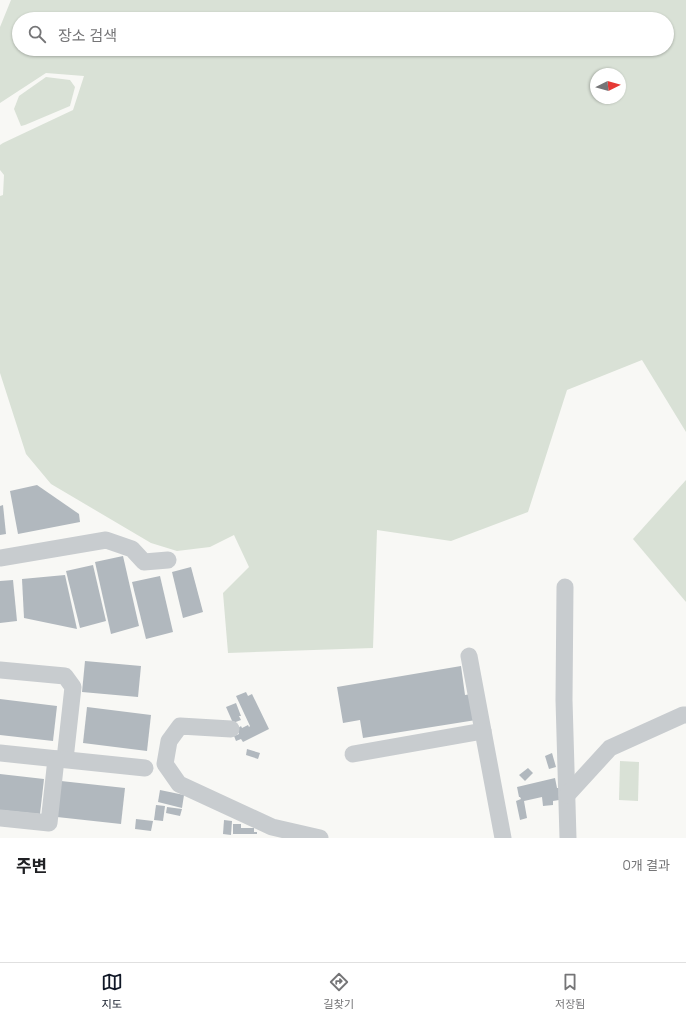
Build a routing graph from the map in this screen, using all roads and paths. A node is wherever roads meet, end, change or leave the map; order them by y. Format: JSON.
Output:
{"nodes":[{"id":1,"x":0,"y":558,"type":"edge"},
{"id":2,"x":168,"y":560,"type":"dead end"},
{"id":3,"x":565,"y":587,"type":"dead end"},
{"id":4,"x":469,"y":656,"type":"dead end"},
{"id":5,"x":0,"y":670,"type":"edge"},
{"id":6,"x":686,"y":715,"type":"edge"},
{"id":7,"x":231,"y":729,"type":"dead end"},
{"id":8,"x":483,"y":731,"type":"junction"},
{"id":9,"x":0,"y":753,"type":"edge"},
{"id":10,"x":352,"y":754,"type":"dead end"},
{"id":11,"x":61,"y":759,"type":"junction"},
{"id":12,"x":145,"y":768,"type":"dead end"},
{"id":13,"x":567,"y":795,"type":"junction"},
{"id":14,"x":0,"y":818,"type":"edge"},
{"id":15,"x":320,"y":838,"type":"edge"},
{"id":16,"x":503,"y":838,"type":"edge"},
{"id":17,"x":568,"y":838,"type":"edge"}],
"edges":[{"from":1,"to":2,"type":"lane"},
{"from":3,"to":13,"type":"lane"},
{"from":4,"to":8,"type":"lane"},
{"from":5,"to":11,"type":"lane"},
{"from":6,"to":13,"type":"lane"},
{"from":7,"to":15,"type":"lane"},
{"from":8,"to":10,"type":"lane"},
{"from":8,"to":16,"type":"lane"},
{"from":9,"to":11,"type":"lane"},
{"from":11,"to":12,"type":"lane"},
{"from":11,"to":14,"type":"lane"},
{"from":13,"to":17,"type":"lane"}]}
